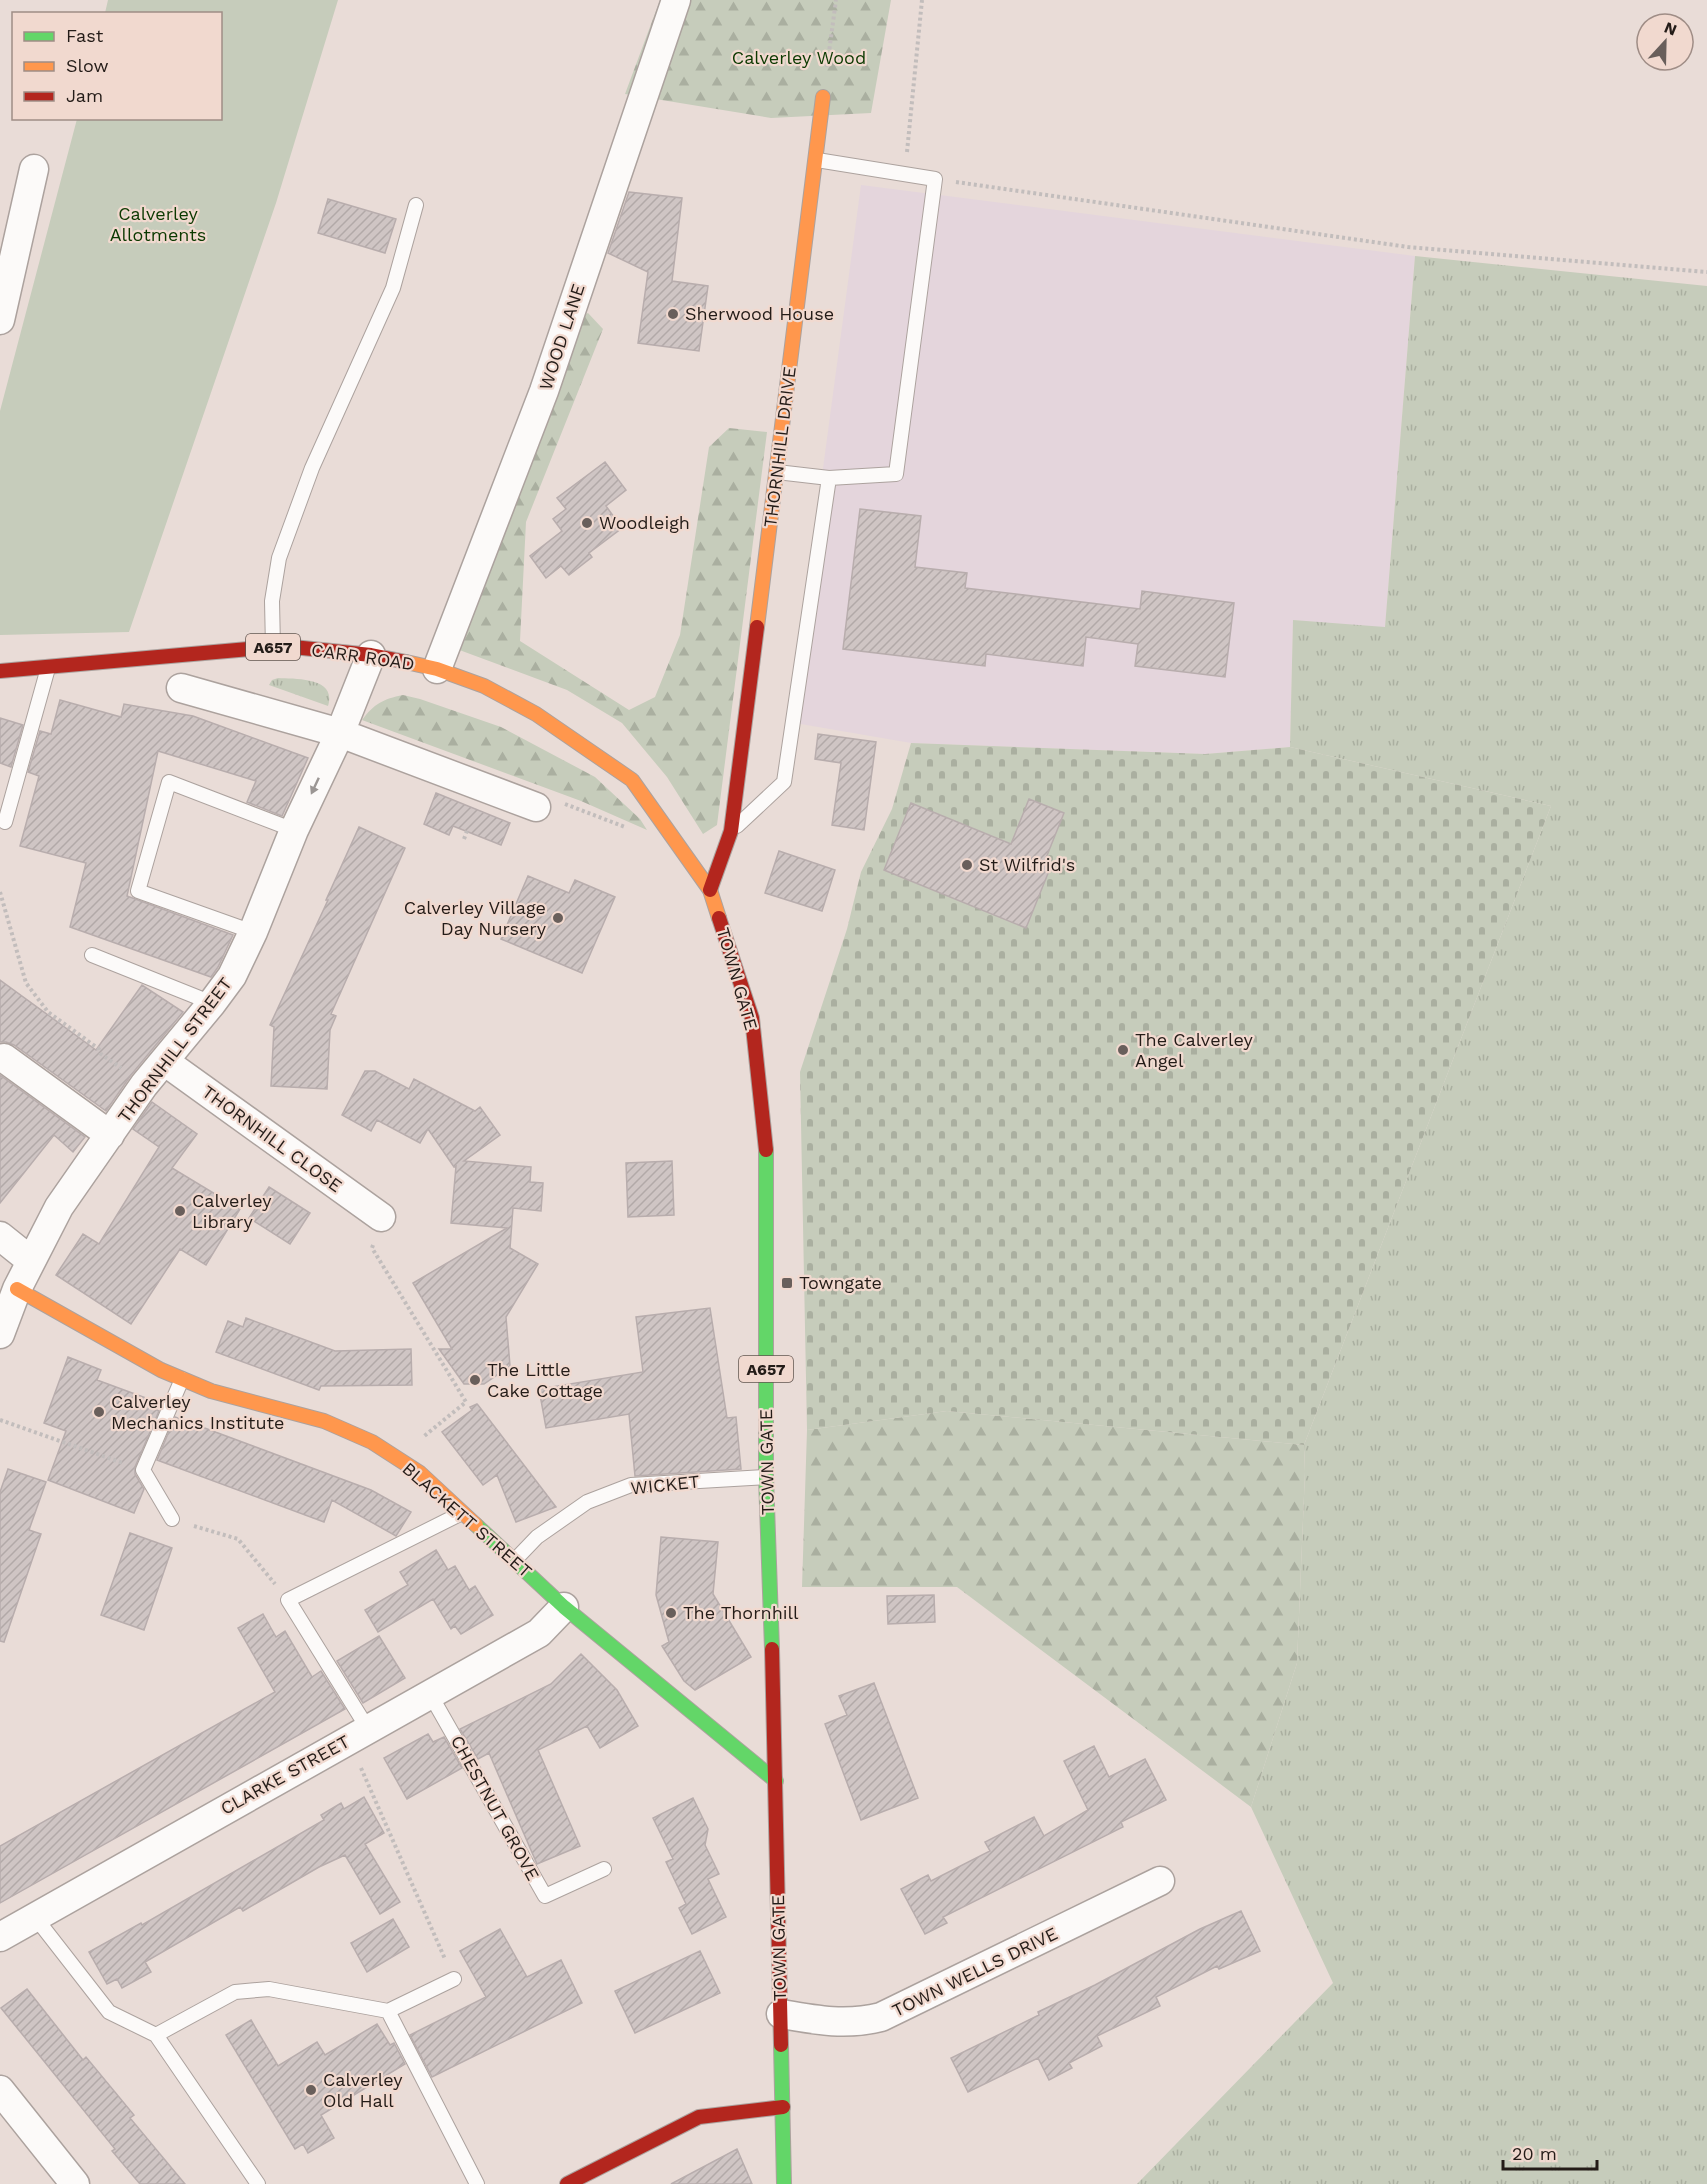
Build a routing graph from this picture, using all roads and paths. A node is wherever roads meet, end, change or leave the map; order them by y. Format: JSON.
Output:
{"nodes":[{"id":1,"x":676,"y":0,"type":"edge"},
{"id":2,"x":836,"y":0,"type":"edge"},
{"id":3,"x":922,"y":0,"type":"edge"},
{"id":4,"x":823,"y":97,"type":"joint"},
{"id":5,"x":817,"y":160,"type":"junction"},
{"id":6,"x":34,"y":169,"type":"dead end"},
{"id":7,"x":872,"y":170,"type":"junction"},
{"id":8,"x":935,"y":179,"type":"junction"},
{"id":9,"x":416,"y":205,"type":"dead end"},
{"id":10,"x":1707,"y":272,"type":"edge"},
{"id":11,"x":0,"y":320,"type":"edge"},
{"id":12,"x":777,"y":472,"type":"junction"},
{"id":13,"x":829,"y":478,"type":"junction"},
{"id":14,"x":273,"y":647,"type":"junction"},
{"id":15,"x":371,"y":655,"type":"junction"},
{"id":16,"x":49,"y":666,"type":"junction"},
{"id":17,"x":437,"y":669,"type":"junction"},
{"id":18,"x":0,"y":671,"type":"edge"},
{"id":19,"x":182,"y":688,"type":"dead end"},
{"id":20,"x":536,"y":714,"type":"joint"},
{"id":21,"x":340,"y":733,"type":"junction"},
{"id":22,"x":536,"y":807,"type":"joint"},
{"id":23,"x":6,"y":822,"type":"dead end"},
{"id":24,"x":294,"y":830,"type":"junction"},
{"id":25,"x":466,"y":831,"type":"dead end"},
{"id":26,"x":731,"y":831,"type":"junction"},
{"id":27,"x":669,"y":833,"type":"junction"},
{"id":28,"x":464,"y":839,"type":"dead end"},
{"id":29,"x":710,"y":890,"type":"junction"},
{"id":30,"x":0,"y":892,"type":"edge"},
{"id":31,"x":253,"y":932,"type":"junction"},
{"id":32,"x":92,"y":955,"type":"dead end"},
{"id":33,"x":212,"y":1003,"type":"junction"},
{"id":34,"x":4,"y":1058,"type":"dead end"},
{"id":35,"x":164,"y":1061,"type":"junction"},
{"id":36,"x":144,"y":1085,"type":"junction"},
{"id":37,"x":110,"y":1135,"type":"junction"},
{"id":38,"x":381,"y":1216,"type":"joint"},
{"id":39,"x":0,"y":1236,"type":"edge"},
{"id":40,"x":30,"y":1260,"type":"junction"},
{"id":41,"x":16,"y":1289,"type":"junction"},
{"id":42,"x":0,"y":1334,"type":"edge"},
{"id":43,"x":182,"y":1379,"type":"junction"},
{"id":44,"x":0,"y":1420,"type":"edge"},
{"id":45,"x":397,"y":1459,"type":"junction"},
{"id":46,"x":143,"y":1470,"type":"junction"},
{"id":47,"x":766,"y":1477,"type":"junction"},
{"id":48,"x":462,"y":1513,"type":"junction"},
{"id":49,"x":172,"y":1519,"type":"joint"},
{"id":50,"x":514,"y":1561,"type":"junction"},
{"id":51,"x":288,"y":1600,"type":"junction"},
{"id":52,"x":564,"y":1607,"type":"junction"},
{"id":53,"x":430,"y":1694,"type":"junction"},
{"id":54,"x":358,"y":1734,"type":"junction"},
{"id":55,"x":777,"y":1781,"type":"junction"},
{"id":56,"x":604,"y":1869,"type":"dead end"},
{"id":57,"x":1160,"y":1881,"type":"dead end"},
{"id":58,"x":35,"y":1917,"type":"junction"},
{"id":59,"x":0,"y":1937,"type":"edge"},
{"id":60,"x":454,"y":1979,"type":"joint"},
{"id":61,"x":388,"y":2011,"type":"junction"},
{"id":62,"x":781,"y":2014,"type":"junction"},
{"id":63,"x":156,"y":2035,"type":"junction"},
{"id":64,"x":0,"y":2090,"type":"edge"},
{"id":65,"x":783,"y":2107,"type":"junction"},
{"id":66,"x":75,"y":2184,"type":"edge"},
{"id":67,"x":258,"y":2184,"type":"edge"},
{"id":68,"x":477,"y":2184,"type":"edge"},
{"id":69,"x":567,"y":2184,"type":"edge"},
{"id":70,"x":784,"y":2184,"type":"edge"}],
"edges":[{"from":1,"to":17,"type":"street","name":"WOOD LANE"},
{"from":2,"to":4,"type":"path"},
{"from":3,"to":7,"type":"path"},
{"from":4,"to":5,"type":"main road","name":"THORNHILL DRIVE"},
{"from":5,"to":7,"type":"lane"},
{"from":5,"to":12,"type":"main road","name":"THORNHILL DRIVE"},
{"from":6,"to":11,"type":"street"},
{"from":7,"to":8,"type":"lane"},
{"from":8,"to":10,"type":"path"},
{"from":8,"to":13,"type":"lane"},
{"from":9,"to":14,"type":"lane"},
{"from":12,"to":13,"type":"lane"},
{"from":12,"to":26,"type":"main road","name":"THORNHILL DRIVE"},
{"from":13,"to":26,"type":"lane"},
{"from":14,"to":15,"type":"main road","name":"CARR ROAD","number":"A657"},
{"from":14,"to":16,"type":"main road","name":"CARR ROAD","number":"A657"},
{"from":15,"to":17,"type":"main road","name":"CARR ROAD","number":"A657"},
{"from":15,"to":21,"type":"street","name":"THORNHILL STREET"},
{"from":16,"to":18,"type":"main road","name":"CARR ROAD","number":"A657"},
{"from":16,"to":23,"type":"lane"},
{"from":17,"to":20,"type":"main road","name":"CARR ROAD","number":"A657"},
{"from":19,"to":21,"type":"street"},
{"from":20,"to":27,"type":"main road","name":"TOWN GATE","number":"A657"},
{"from":21,"to":22,"type":"street"},
{"from":21,"to":24,"type":"street","name":"THORNHILL STREET","one_way":true},
{"from":22,"to":27,"type":"path"},
{"from":24,"to":31,"type":"street","name":"THORNHILL STREET"},
{"from":24,"to":31,"type":"lane"},
{"from":25,"to":28,"type":"path"},
{"from":26,"to":29,"type":"main road","name":"THORNHILL DRIVE"},
{"from":27,"to":29,"type":"main road","name":"TOWN GATE","number":"A657"},
{"from":29,"to":47,"type":"main road","name":"TOWN GATE","number":"A657"},
{"from":30,"to":36,"type":"path"},
{"from":31,"to":33,"type":"street","name":"THORNHILL STREET"},
{"from":32,"to":33,"type":"lane"},
{"from":33,"to":35,"type":"street","name":"THORNHILL STREET"},
{"from":34,"to":37,"type":"street"},
{"from":35,"to":36,"type":"street","name":"THORNHILL STREET"},
{"from":35,"to":38,"type":"street","name":"THORNHILL CLOSE"},
{"from":36,"to":37,"type":"street","name":"THORNHILL STREET"},
{"from":37,"to":40,"type":"street","name":"THORNHILL STREET"},
{"from":38,"to":45,"type":"path"},
{"from":39,"to":40,"type":"street"},
{"from":40,"to":41,"type":"street","name":"THORNHILL STREET"},
{"from":41,"to":42,"type":"street","name":"THORNHILL STREET"},
{"from":41,"to":43,"type":"main road","name":"BLACKETT STREET"},
{"from":43,"to":45,"type":"main road","name":"BLACKETT STREET"},
{"from":43,"to":46,"type":"lane"},
{"from":44,"to":46,"type":"path"},
{"from":45,"to":48,"type":"main road","name":"BLACKETT STREET"},
{"from":46,"to":49,"type":"lane"},
{"from":47,"to":50,"type":"lane","name":"WICKET"},
{"from":47,"to":55,"type":"main road","name":"TOWN GATE","number":"A657"},
{"from":48,"to":50,"type":"main road","name":"BLACKETT STREET"},
{"from":48,"to":51,"type":"lane"},
{"from":49,"to":51,"type":"path"},
{"from":50,"to":52,"type":"main road","name":"BLACKETT STREET"},
{"from":51,"to":54,"type":"lane"},
{"from":52,"to":53,"type":"street","name":"CLARKE STREET"},
{"from":52,"to":55,"type":"main road","name":"BLACKETT STREET"},
{"from":53,"to":54,"type":"street","name":"CLARKE STREET"},
{"from":53,"to":56,"type":"lane","name":"CHESTNUT GROVE"},
{"from":54,"to":58,"type":"street","name":"CLARKE STREET"},
{"from":54,"to":60,"type":"path"},
{"from":55,"to":62,"type":"main road","name":"TOWN GATE","number":"A657"},
{"from":57,"to":62,"type":"street","name":"TOWN WELLS DRIVE"},
{"from":58,"to":59,"type":"street","name":"CLARKE STREET"},
{"from":58,"to":63,"type":"lane"},
{"from":60,"to":61,"type":"lane"},
{"from":61,"to":63,"type":"lane"},
{"from":61,"to":68,"type":"lane"},
{"from":62,"to":65,"type":"main road","name":"TOWN GATE","number":"A657"},
{"from":63,"to":67,"type":"lane"},
{"from":64,"to":66,"type":"street"},
{"from":65,"to":69,"type":"main road"},
{"from":65,"to":70,"type":"main road","name":"TOWN GATE","number":"A657"}]}
